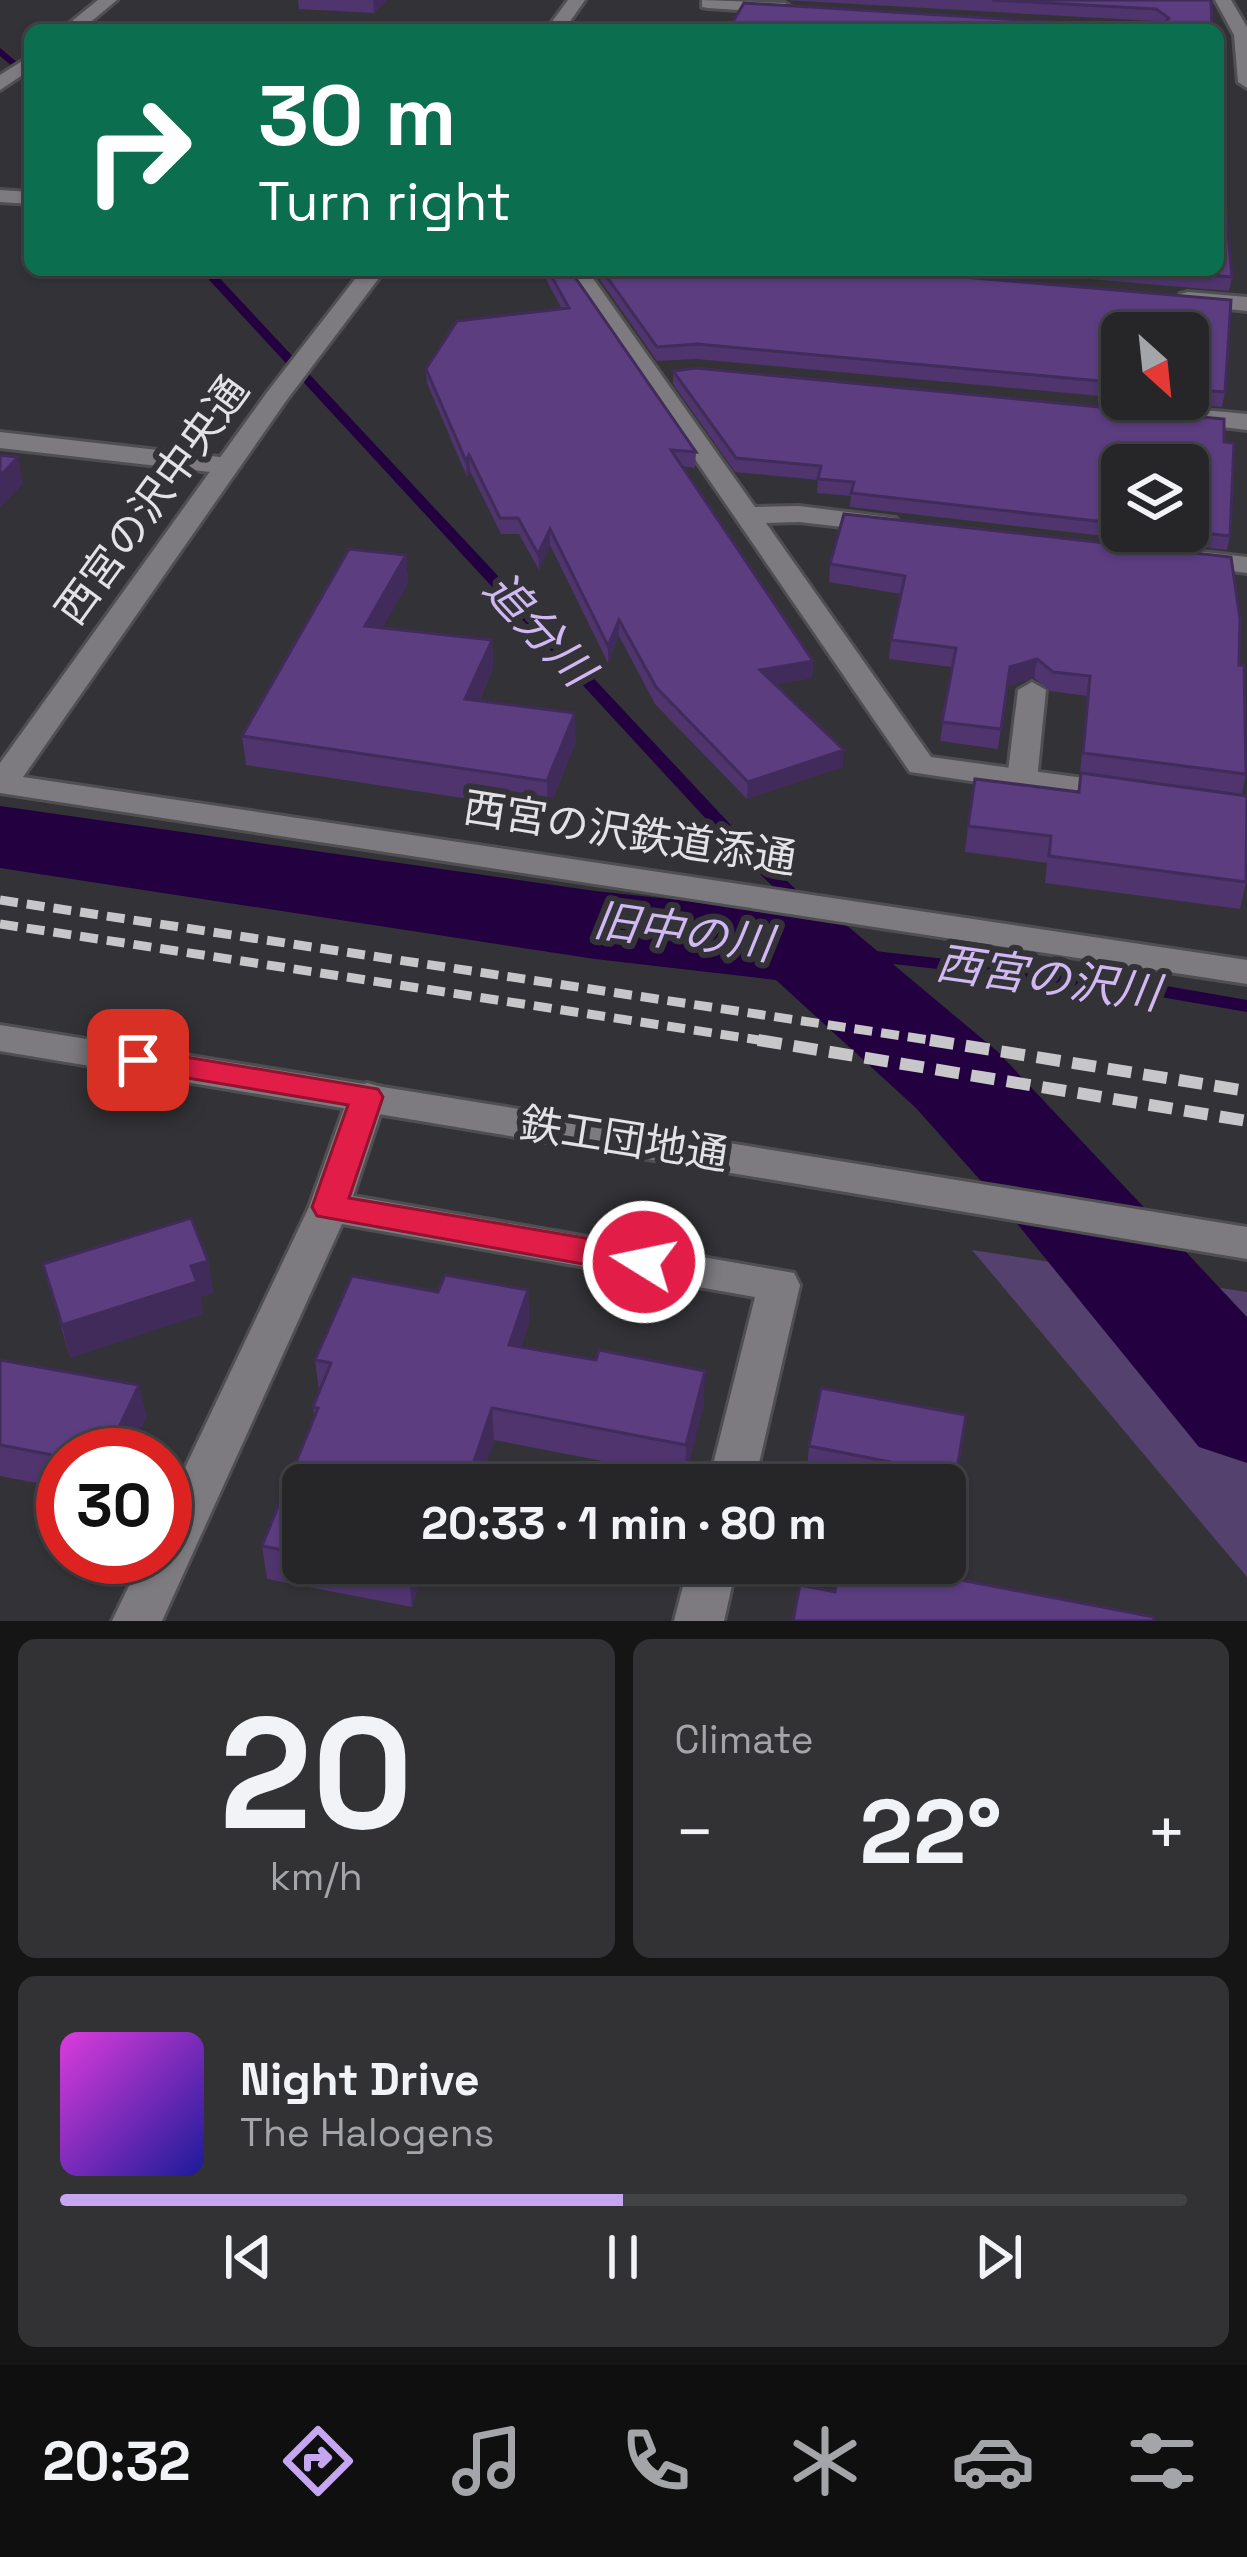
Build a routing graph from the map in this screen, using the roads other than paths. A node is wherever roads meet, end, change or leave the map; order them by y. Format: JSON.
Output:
{"nodes":[{"id":1,"x":109,"y":0,"type":"edge"},
{"id":2,"x":1223,"y":0,"type":"edge"},
{"id":3,"x":707,"y":6,"type":"edge"},
{"id":4,"x":802,"y":9,"type":"edge"},
{"id":5,"x":78,"y":24,"type":"edge"},
{"id":6,"x":1245,"y":36,"type":"edge"},
{"id":7,"x":24,"y":66,"type":"edge"},
{"id":8,"x":1247,"y":82,"type":"edge"},
{"id":9,"x":0,"y":84,"type":"edge"},
{"id":10,"x":369,"y":276,"type":"edge"},
{"id":11,"x":581,"y":276,"type":"edge"},
{"id":12,"x":1156,"y":296,"type":"edge"},
{"id":13,"x":1247,"y":304,"type":"edge"},
{"id":14,"x":680,"y":371,"type":"edge"},
{"id":15,"x":647,"y":374,"type":"junction"},
{"id":16,"x":1209,"y":418,"type":"edge"},
{"id":17,"x":1247,"y":422,"type":"edge"},
{"id":18,"x":0,"y":440,"type":"edge"},
{"id":19,"x":228,"y":466,"type":"junction"},
{"id":20,"x":744,"y":516,"type":"junction"},
{"id":21,"x":917,"y":527,"type":"edge"},
{"id":22,"x":1153,"y":554,"type":"edge"},
{"id":23,"x":1247,"y":565,"type":"edge"},
{"id":24,"x":1033,"y":690,"type":"dead end"},
{"id":25,"x":1022,"y":780,"type":"junction"},
{"id":26,"x":1,"y":783,"type":"edge"},
{"id":27,"x":1157,"y":797,"type":"edge"},
{"id":28,"x":1247,"y":972,"type":"edge"},
{"id":29,"x":0,"y":1038,"type":"edge"},
{"id":30,"x":367,"y":1097,"type":"junction"},
{"id":31,"x":329,"y":1207,"type":"junction"},
{"id":32,"x":1247,"y":1243,"type":"edge"},
{"id":33,"x":736,"y":1464,"type":"edge"},
{"id":34,"x":708,"y":1584,"type":"edge"},
{"id":35,"x":137,"y":1621,"type":"edge"},
{"id":36,"x":699,"y":1621,"type":"edge"}],
"edges":[{"from":1,"to":5,"type":"street"},
{"from":2,"to":6,"type":"street"},
{"from":3,"to":4,"type":"street"},
{"from":6,"to":8,"type":"street"},
{"from":7,"to":9,"type":"street"},
{"from":10,"to":19,"type":"street","name":"西宮の沢中央通"},
{"from":11,"to":15,"type":"street"},
{"from":12,"to":13,"type":"street"},
{"from":14,"to":15,"type":"street"},
{"from":15,"to":20,"type":"street"},
{"from":16,"to":17,"type":"street"},
{"from":18,"to":19,"type":"street"},
{"from":19,"to":26,"type":"street","name":"西宮の沢中央通"},
{"from":20,"to":21,"type":"street"},
{"from":20,"to":25,"type":"street"},
{"from":22,"to":23,"type":"street"},
{"from":24,"to":25,"type":"lane"},
{"from":25,"to":27,"type":"street"},
{"from":26,"to":28,"type":"street","name":"西宮の沢鉄道添通"},
{"from":29,"to":30,"type":"street","name":"鉄工団地通"},
{"from":30,"to":31,"type":"street"},
{"from":30,"to":32,"type":"street","name":"鉄工団地通"},
{"from":31,"to":33,"type":"street"},
{"from":31,"to":35,"type":"street"},
{"from":34,"to":36,"type":"street"}]}
